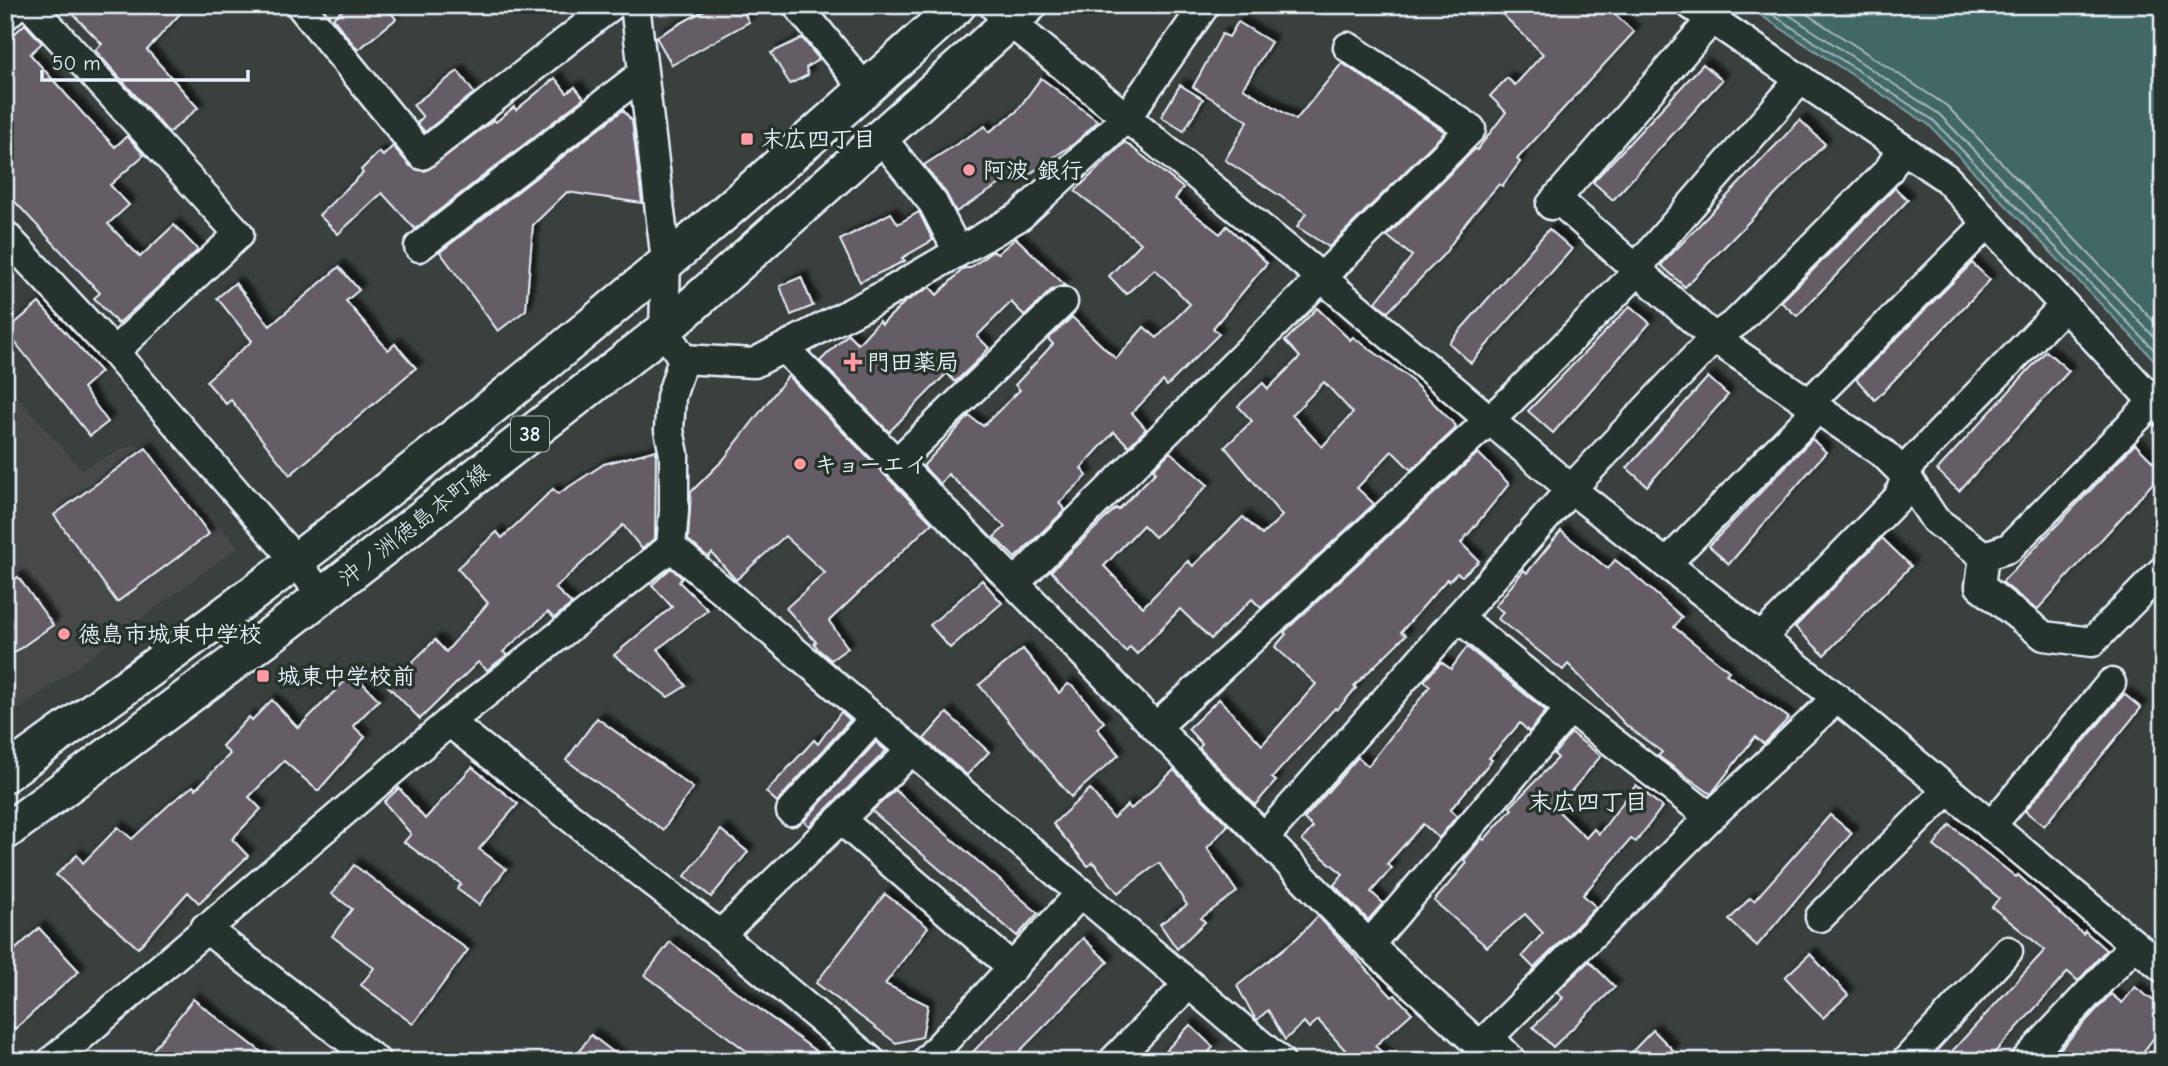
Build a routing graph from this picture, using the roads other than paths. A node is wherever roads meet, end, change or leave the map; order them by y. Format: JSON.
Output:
{"nodes":[{"id":1,"x":17,"y":5,"type":"edge"},
{"id":2,"x":30,"y":5,"type":"edge"},
{"id":3,"x":300,"y":5,"type":"edge"},
{"id":4,"x":612,"y":5,"type":"edge"},
{"id":5,"x":635,"y":5,"type":"edge"},
{"id":6,"x":797,"y":5,"type":"edge"},
{"id":7,"x":958,"y":5,"type":"edge"},
{"id":8,"x":1205,"y":5,"type":"edge"},
{"id":9,"x":1011,"y":11,"type":"edge"},
{"id":10,"x":1701,"y":12,"type":"edge"},
{"id":11,"x":5,"y":16,"type":"edge"},
{"id":12,"x":1348,"y":47,"type":"dead end"},
{"id":13,"x":642,"y":74,"type":"junction"},
{"id":14,"x":1801,"y":79,"type":"junction"},
{"id":15,"x":866,"y":90,"type":"junction"},
{"id":16,"x":1126,"y":118,"type":"junction"},
{"id":17,"x":880,"y":136,"type":"junction"},
{"id":18,"x":1902,"y":148,"type":"junction"},
{"id":19,"x":1987,"y":224,"type":"junction"},
{"id":20,"x":5,"y":235,"type":"edge"},
{"id":21,"x":419,"y":247,"type":"dead end"},
{"id":22,"x":958,"y":252,"type":"junction"},
{"id":23,"x":666,"y":261,"type":"junction"},
{"id":24,"x":1639,"y":270,"type":"junction"},
{"id":25,"x":1322,"y":278,"type":"junction"},
{"id":26,"x":1063,"y":302,"type":"dead end"},
{"id":27,"x":2063,"y":307,"type":"junction"},
{"id":28,"x":664,"y":330,"type":"junction"},
{"id":29,"x":1714,"y":338,"type":"junction"},
{"id":30,"x":784,"y":348,"type":"junction"},
{"id":31,"x":114,"y":352,"type":"junction"},
{"id":32,"x":683,"y":359,"type":"junction"},
{"id":33,"x":1812,"y":407,"type":"junction"},
{"id":34,"x":2158,"y":407,"type":"edge"},
{"id":35,"x":1489,"y":420,"type":"junction"},
{"id":36,"x":897,"y":462,"type":"junction"},
{"id":37,"x":1906,"y":476,"type":"junction"},
{"id":38,"x":1571,"y":489,"type":"junction"},
{"id":39,"x":671,"y":547,"type":"junction"},
{"id":40,"x":1984,"y":556,"type":"junction"},
{"id":41,"x":296,"y":561,"type":"junction"},
{"id":42,"x":1666,"y":564,"type":"junction"},
{"id":43,"x":2163,"y":570,"type":"edge"},
{"id":44,"x":1015,"y":583,"type":"junction"},
{"id":45,"x":322,"y":596,"type":"junction"},
{"id":46,"x":1458,"y":617,"type":"junction"},
{"id":47,"x":1761,"y":638,"type":"junction"},
{"id":48,"x":2111,"y":683,"type":"dead end"},
{"id":49,"x":1837,"y":698,"type":"junction"},
{"id":50,"x":1570,"y":709,"type":"junction"},
{"id":51,"x":873,"y":720,"type":"junction"},
{"id":52,"x":449,"y":722,"type":"junction"},
{"id":53,"x":1156,"y":727,"type":"junction"},
{"id":54,"x":911,"y":752,"type":"junction"},
{"id":55,"x":5,"y":774,"type":"edge"},
{"id":56,"x":1948,"y":790,"type":"junction"},
{"id":57,"x":791,"y":811,"type":"dead end"},
{"id":58,"x":1710,"y":817,"type":"junction"},
{"id":59,"x":840,"y":819,"type":"junction"},
{"id":60,"x":1991,"y":826,"type":"junction"},
{"id":61,"x":5,"y":832,"type":"edge"},
{"id":62,"x":1264,"y":838,"type":"junction"},
{"id":63,"x":1081,"y":893,"type":"junction"},
{"id":64,"x":1821,"y":917,"type":"dead end"},
{"id":65,"x":205,"y":928,"type":"junction"},
{"id":66,"x":720,"y":935,"type":"junction"},
{"id":67,"x":1369,"y":945,"type":"junction"},
{"id":68,"x":2134,"y":945,"type":"junction"},
{"id":69,"x":2008,"y":951,"type":"dead end"},
{"id":70,"x":1013,"y":968,"type":"junction"},
{"id":71,"x":2163,"y":968,"type":"edge"},
{"id":72,"x":1189,"y":984,"type":"junction"},
{"id":73,"x":1489,"y":1037,"type":"junction"},
{"id":74,"x":52,"y":1061,"type":"edge"},
{"id":75,"x":376,"y":1061,"type":"edge"},
{"id":76,"x":870,"y":1061,"type":"edge"},
{"id":77,"x":926,"y":1061,"type":"edge"},
{"id":78,"x":1113,"y":1061,"type":"edge"},
{"id":79,"x":1280,"y":1061,"type":"edge"},
{"id":80,"x":1513,"y":1061,"type":"edge"},
{"id":81,"x":1906,"y":1061,"type":"edge"},
{"id":82,"x":2025,"y":1061,"type":"edge"}],
"edges":[{"from":1,"to":11,"type":"street"},
{"from":2,"to":31,"type":"street"},
{"from":3,"to":4,"type":"street"},
{"from":5,"to":13,"type":"street"},
{"from":6,"to":15,"type":"street"},
{"from":7,"to":15,"type":"main road","name":"沖ノ洲徳島本町線","number":"38"},
{"from":8,"to":16,"type":"street"},
{"from":9,"to":16,"type":"street"},
{"from":9,"to":17,"type":"main road","name":"沖ノ洲徳島本町線","number":"38"},
{"from":10,"to":14,"type":"street"},
{"from":10,"to":24,"type":"street"},
{"from":12,"to":25,"type":"street"},
{"from":13,"to":21,"type":"street"},
{"from":13,"to":23,"type":"street"},
{"from":14,"to":18,"type":"street"},
{"from":14,"to":24,"type":"street"},
{"from":15,"to":23,"type":"main road","name":"沖ノ洲徳島本町線","number":"38"},
{"from":16,"to":22,"type":"street"},
{"from":16,"to":25,"type":"street"},
{"from":17,"to":22,"type":"street"},
{"from":17,"to":28,"type":"main road","name":"沖ノ洲徳島本町線","number":"38"},
{"from":18,"to":19,"type":"street"},
{"from":18,"to":29,"type":"street"},
{"from":19,"to":27,"type":"street"},
{"from":19,"to":33,"type":"street"},
{"from":20,"to":31,"type":"street"},
{"from":22,"to":30,"type":"street"},
{"from":23,"to":28,"type":"street"},
{"from":23,"to":41,"type":"main road","name":"沖ノ洲徳島本町線","number":"38"},
{"from":24,"to":29,"type":"street"},
{"from":24,"to":35,"type":"street"},
{"from":25,"to":35,"type":"street"},
{"from":25,"to":44,"type":"street"},
{"from":26,"to":36,"type":"street"},
{"from":27,"to":34,"type":"street"},
{"from":27,"to":37,"type":"street"},
{"from":28,"to":32,"type":"street"},
{"from":28,"to":45,"type":"main road","name":"沖ノ洲徳島本町線","number":"38"},
{"from":29,"to":33,"type":"street"},
{"from":29,"to":38,"type":"street"},
{"from":30,"to":32,"type":"street"},
{"from":30,"to":36,"type":"street"},
{"from":31,"to":41,"type":"street"},
{"from":32,"to":39,"type":"street"},
{"from":33,"to":37,"type":"street"},
{"from":33,"to":42,"type":"street"},
{"from":34,"to":40,"type":"street"},
{"from":35,"to":38,"type":"street"},
{"from":35,"to":53,"type":"street"},
{"from":36,"to":44,"type":"street"},
{"from":37,"to":40,"type":"street"},
{"from":37,"to":47,"type":"street"},
{"from":38,"to":42,"type":"street"},
{"from":38,"to":46,"type":"street"},
{"from":39,"to":51,"type":"street"},
{"from":39,"to":52,"type":"street"},
{"from":40,"to":43,"type":"street"},
{"from":41,"to":45,"type":"street"},
{"from":41,"to":55,"type":"main road","name":"沖ノ洲徳島本町線","number":"38"},
{"from":42,"to":47,"type":"street"},
{"from":44,"to":53,"type":"street"},
{"from":45,"to":61,"type":"main road","name":"沖ノ洲徳島本町線","number":"38"},
{"from":46,"to":50,"type":"street"},
{"from":46,"to":62,"type":"street"},
{"from":47,"to":49,"type":"street"},
{"from":48,"to":60,"type":"street"},
{"from":49,"to":56,"type":"street"},
{"from":49,"to":58,"type":"street"},
{"from":50,"to":58,"type":"street"},
{"from":50,"to":67,"type":"street"},
{"from":51,"to":54,"type":"street"},
{"from":51,"to":57,"type":"street"},
{"from":52,"to":65,"type":"street"},
{"from":52,"to":66,"type":"street"},
{"from":53,"to":62,"type":"street"},
{"from":54,"to":59,"type":"street"},
{"from":54,"to":63,"type":"street"},
{"from":56,"to":60,"type":"street"},
{"from":56,"to":64,"type":"street"},
{"from":58,"to":73,"type":"street"},
{"from":59,"to":66,"type":"street"},
{"from":59,"to":70,"type":"street"},
{"from":60,"to":68,"type":"street"},
{"from":62,"to":67,"type":"street"},
{"from":63,"to":70,"type":"street"},
{"from":63,"to":72,"type":"street"},
{"from":65,"to":74,"type":"street"},
{"from":65,"to":75,"type":"street"},
{"from":66,"to":76,"type":"street"},
{"from":67,"to":73,"type":"street"},
{"from":68,"to":71,"type":"street"},
{"from":68,"to":82,"type":"street"},
{"from":69,"to":81,"type":"street"},
{"from":70,"to":77,"type":"street"},
{"from":72,"to":78,"type":"street"},
{"from":72,"to":79,"type":"street"},
{"from":73,"to":80,"type":"street"}]}
